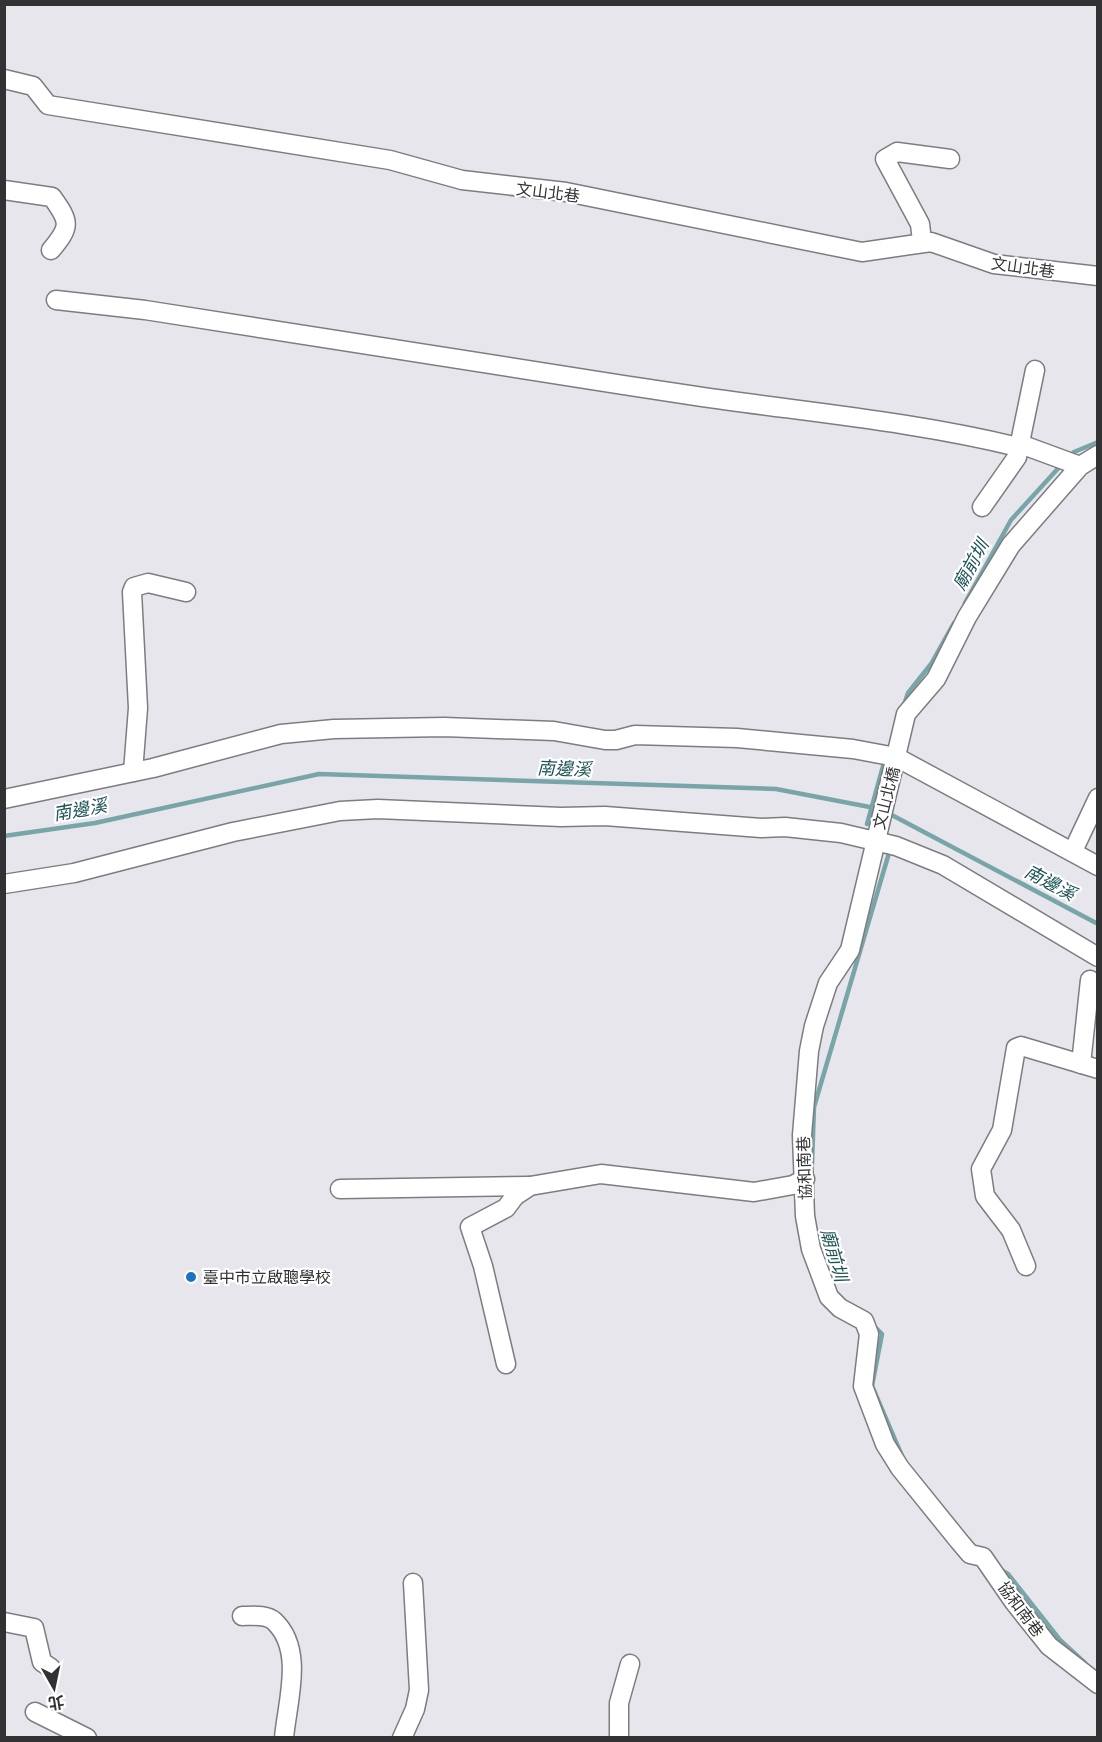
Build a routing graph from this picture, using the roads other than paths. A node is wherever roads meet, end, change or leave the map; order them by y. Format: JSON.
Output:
{"nodes":[{"id":1,"x":4,"y":79,"type":"edge"},
{"id":2,"x":950,"y":159,"type":"dead end"},
{"id":3,"x":4,"y":190,"type":"edge"},
{"id":4,"x":922,"y":241,"type":"junction"},
{"id":5,"x":51,"y":250,"type":"dead end"},
{"id":6,"x":1098,"y":276,"type":"edge"},
{"id":7,"x":56,"y":300,"type":"dead end"},
{"id":8,"x":1035,"y":370,"type":"dead end"},
{"id":9,"x":1018,"y":447,"type":"junction"},
{"id":10,"x":1098,"y":455,"type":"edge"},
{"id":11,"x":1080,"y":466,"type":"junction"},
{"id":12,"x":982,"y":507,"type":"dead end"},
{"id":13,"x":186,"y":592,"type":"dead end"},
{"id":14,"x":896,"y":757,"type":"junction"},
{"id":15,"x":133,"y":772,"type":"junction"},
{"id":16,"x":1098,"y":798,"type":"edge"},
{"id":17,"x":4,"y":799,"type":"edge"},
{"id":18,"x":875,"y":839,"type":"junction"},
{"id":19,"x":1073,"y":851,"type":"junction"},
{"id":20,"x":1098,"y":866,"type":"edge"},
{"id":21,"x":4,"y":884,"type":"edge"},
{"id":22,"x":1098,"y":957,"type":"edge"},
{"id":23,"x":1090,"y":980,"type":"dead end"},
{"id":24,"x":1089,"y":1066,"type":"edge"},
{"id":25,"x":806,"y":1179,"type":"junction"},
{"id":26,"x":530,"y":1186,"type":"junction"},
{"id":27,"x":340,"y":1189,"type":"dead end"},
{"id":28,"x":1026,"y":1266,"type":"dead end"},
{"id":29,"x":506,"y":1364,"type":"dead end"},
{"id":30,"x":413,"y":1583,"type":"dead end"},
{"id":31,"x":242,"y":1616,"type":"dead end"},
{"id":32,"x":4,"y":1622,"type":"edge"},
{"id":33,"x":630,"y":1664,"type":"dead end"},
{"id":34,"x":51,"y":1668,"type":"dead end"},
{"id":35,"x":1098,"y":1684,"type":"edge"},
{"id":36,"x":35,"y":1712,"type":"dead end"},
{"id":37,"x":87,"y":1737,"type":"edge"},
{"id":38,"x":284,"y":1737,"type":"edge"},
{"id":39,"x":402,"y":1737,"type":"edge"},
{"id":40,"x":619,"y":1737,"type":"edge"}],
"edges":[{"from":1,"to":4,"type":"street","name":"文山北巷"},
{"from":2,"to":4,"type":"street"},
{"from":3,"to":5,"type":"street"},
{"from":4,"to":6,"type":"street","name":"文山北巷"},
{"from":7,"to":9,"type":"street"},
{"from":8,"to":9,"type":"street"},
{"from":9,"to":11,"type":"street"},
{"from":9,"to":12,"type":"street"},
{"from":10,"to":11,"type":"street"},
{"from":11,"to":14,"type":"street"},
{"from":13,"to":15,"type":"street"},
{"from":14,"to":15,"type":"street"},
{"from":14,"to":18,"type":"street","name":"文山北橋"},
{"from":14,"to":19,"type":"street"},
{"from":15,"to":17,"type":"street"},
{"from":16,"to":19,"type":"street"},
{"from":18,"to":21,"type":"street"},
{"from":18,"to":22,"type":"street"},
{"from":18,"to":25,"type":"street","name":"協和南巷"},
{"from":19,"to":20,"type":"street"},
{"from":23,"to":24,"type":"street"},
{"from":24,"to":28,"type":"street"},
{"from":25,"to":26,"type":"street"},
{"from":25,"to":35,"type":"street","name":"協和南巷"},
{"from":26,"to":27,"type":"street"},
{"from":26,"to":29,"type":"street"},
{"from":30,"to":39,"type":"street"},
{"from":31,"to":38,"type":"street"},
{"from":32,"to":34,"type":"street"},
{"from":33,"to":40,"type":"street"},
{"from":36,"to":37,"type":"street"}]}
